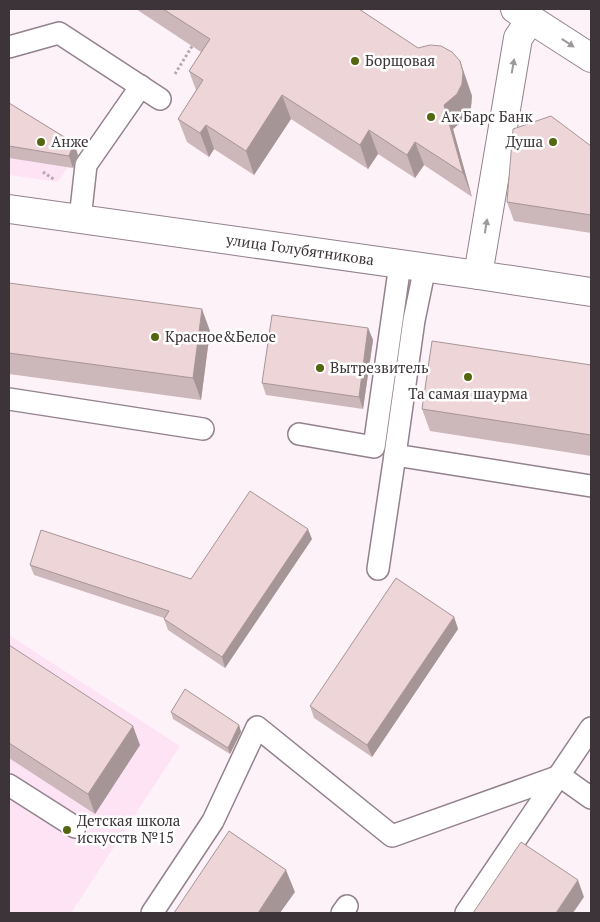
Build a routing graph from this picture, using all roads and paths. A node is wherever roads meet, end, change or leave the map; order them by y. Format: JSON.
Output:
{"nodes":[{"id":1,"x":523,"y":14,"type":"edge"},
{"id":2,"x":9,"y":47,"type":"edge"},
{"id":3,"x":591,"y":58,"type":"edge"},
{"id":4,"x":141,"y":86,"type":"junction"},
{"id":5,"x":160,"y":99,"type":"dead end"},
{"id":6,"x":9,"y":209,"type":"edge"},
{"id":7,"x":80,"y":219,"type":"junction"},
{"id":8,"x":412,"y":265,"type":"junction"},
{"id":9,"x":478,"y":275,"type":"junction"},
{"id":10,"x":591,"y":292,"type":"edge"},
{"id":11,"x":9,"y":399,"type":"edge"},
{"id":12,"x":203,"y":429,"type":"dead end"},
{"id":13,"x":299,"y":434,"type":"dead end"},
{"id":14,"x":395,"y":455,"type":"junction"},
{"id":15,"x":591,"y":486,"type":"edge"},
{"id":16,"x":378,"y":569,"type":"dead end"},
{"id":17,"x":591,"y":728,"type":"edge"},
{"id":18,"x":560,"y":776,"type":"junction"},
{"id":19,"x":9,"y":785,"type":"edge"},
{"id":20,"x":591,"y":798,"type":"edge"},
{"id":21,"x":75,"y":827,"type":"dead end"},
{"id":22,"x":152,"y":913,"type":"edge"},
{"id":23,"x":466,"y":913,"type":"edge"}],
"edges":[{"from":1,"to":3,"type":"street","one_way":true},
{"from":9,"to":1,"type":"street","one_way":true},
{"from":2,"to":4,"type":"lane"},
{"from":4,"to":5,"type":"lane"},
{"from":4,"to":7,"type":"lane"},
{"from":6,"to":7,"type":"street","name":"улица Голубятникова"},
{"from":7,"to":8,"type":"street","name":"улица Голубятникова"},
{"from":8,"to":9,"type":"street","name":"улица Голубятникова"},
{"from":8,"to":13,"type":"lane"},
{"from":8,"to":14,"type":"lane"},
{"from":9,"to":10,"type":"street","name":"улица Голубятникова"},
{"from":11,"to":12,"type":"lane"},
{"from":14,"to":15,"type":"lane"},
{"from":14,"to":16,"type":"lane"},
{"from":17,"to":18,"type":"lane"},
{"from":18,"to":20,"type":"lane"},
{"from":18,"to":22,"type":"lane"},
{"from":18,"to":23,"type":"lane"},
{"from":19,"to":21,"type":"lane"}]}
